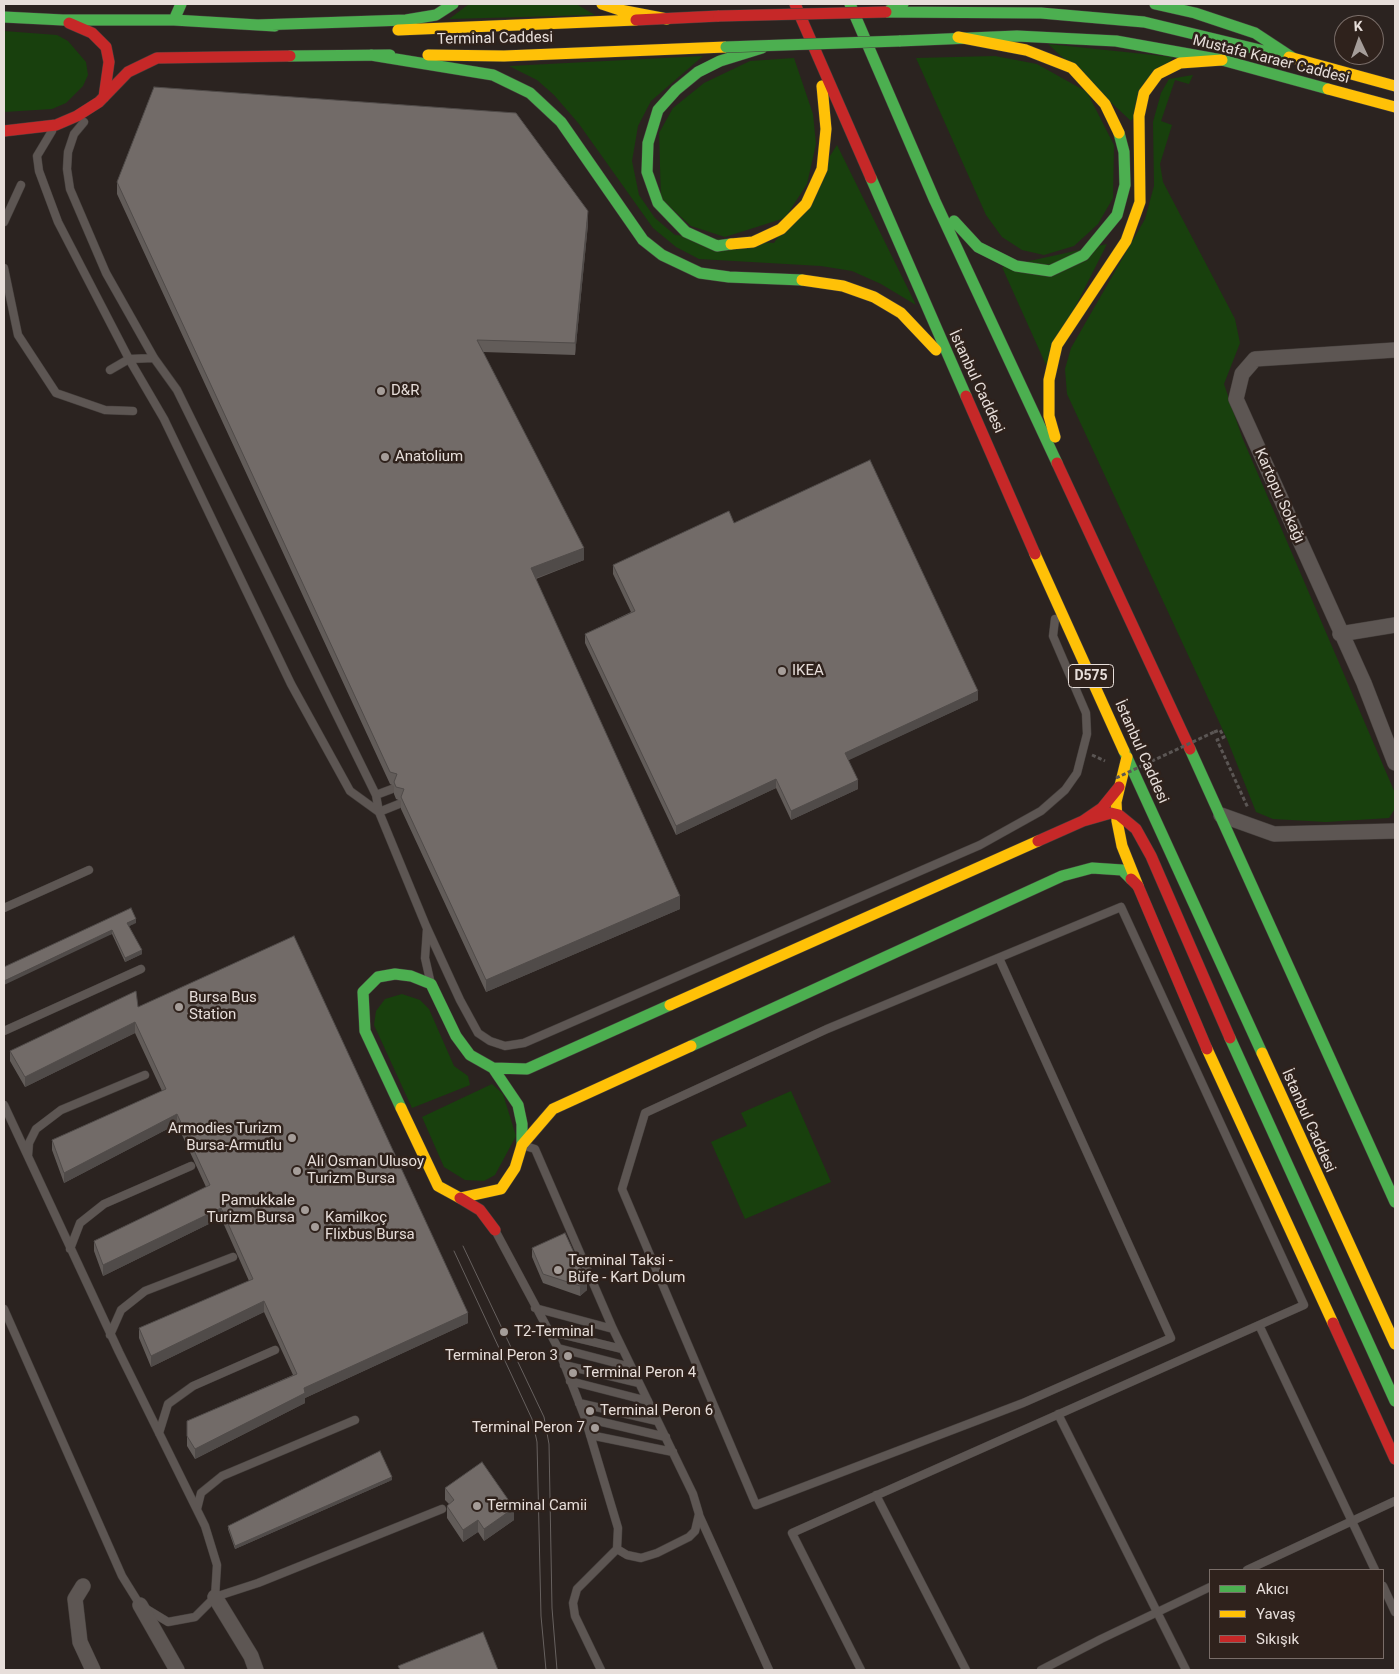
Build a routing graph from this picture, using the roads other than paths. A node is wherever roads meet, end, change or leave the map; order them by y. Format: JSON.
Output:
{"nodes":[{"id":1,"x":181,"y":4,"type":"edge"},
{"id":2,"x":453,"y":4,"type":"edge"},
{"id":3,"x":602,"y":4,"type":"edge"},
{"id":4,"x":795,"y":4,"type":"edge"},
{"id":5,"x":850,"y":4,"type":"edge"},
{"id":6,"x":903,"y":4,"type":"edge"},
{"id":7,"x":1155,"y":4,"type":"edge"},
{"id":8,"x":886,"y":12,"type":"junction"},
{"id":9,"x":4,"y":16,"type":"edge"},
{"id":10,"x":667,"y":19,"type":"junction"},
{"id":11,"x":63,"y":20,"type":"junction"},
{"id":12,"x":174,"y":20,"type":"junction"},
{"id":13,"x":257,"y":25,"type":"junction"},
{"id":14,"x":958,"y":38,"type":"junction"},
{"id":15,"x":899,"y":41,"type":"joint"},
{"id":16,"x":771,"y":45,"type":"junction"},
{"id":17,"x":371,"y":55,"type":"junction"},
{"id":18,"x":1293,"y":58,"type":"junction"},
{"id":19,"x":1222,"y":60,"type":"junction"},
{"id":20,"x":820,"y":62,"type":"junction"},
{"id":21,"x":1395,"y":86,"type":"edge"},
{"id":22,"x":101,"y":99,"type":"junction"},
{"id":23,"x":1395,"y":107,"type":"edge"},
{"id":24,"x":56,"y":125,"type":"junction"},
{"id":25,"x":4,"y":131,"type":"edge"},
{"id":26,"x":21,"y":185,"type":"dead end"},
{"id":27,"x":935,"y":201,"type":"junction"},
{"id":28,"x":4,"y":222,"type":"edge"},
{"id":29,"x":4,"y":268,"type":"edge"},
{"id":30,"x":1395,"y":350,"type":"edge"},
{"id":31,"x":154,"y":358,"type":"junction"},
{"id":32,"x":129,"y":359,"type":"junction"},
{"id":33,"x":110,"y":370,"type":"dead end"},
{"id":34,"x":955,"y":372,"type":"junction"},
{"id":35,"x":133,"y":411,"type":"dead end"},
{"id":36,"x":1068,"y":489,"type":"junction"},
{"id":37,"x":1058,"y":603,"type":"junction"},
{"id":38,"x":1395,"y":625,"type":"edge"},
{"id":39,"x":1340,"y":634,"type":"junction"},
{"id":40,"x":1128,"y":757,"type":"junction"},
{"id":41,"x":1395,"y":763,"type":"edge"},
{"id":42,"x":1117,"y":783,"type":"junction"},
{"id":43,"x":392,"y":789,"type":"edge"},
{"id":44,"x":376,"y":795,"type":"junction"},
{"id":45,"x":399,"y":804,"type":"edge"},
{"id":46,"x":379,"y":812,"type":"junction"},
{"id":47,"x":1117,"y":815,"type":"junction"},
{"id":48,"x":1221,"y":815,"type":"junction"},
{"id":49,"x":1083,"y":821,"type":"junction"},
{"id":50,"x":1395,"y":831,"type":"edge"},
{"id":51,"x":89,"y":870,"type":"dead end"},
{"id":52,"x":1138,"y":886,"type":"junction"},
{"id":53,"x":4,"y":908,"type":"edge"},
{"id":54,"x":426,"y":926,"type":"junction"},
{"id":55,"x":999,"y":958,"type":"junction"},
{"id":56,"x":141,"y":969,"type":"dead end"},
{"id":57,"x":431,"y":984,"type":"junction"},
{"id":58,"x":4,"y":1032,"type":"edge"},
{"id":59,"x":493,"y":1068,"type":"junction"},
{"id":60,"x":145,"y":1075,"type":"dead end"},
{"id":61,"x":4,"y":1106,"type":"edge"},
{"id":62,"x":522,"y":1146,"type":"junction"},
{"id":63,"x":28,"y":1158,"type":"junction"},
{"id":64,"x":191,"y":1166,"type":"dead end"},
{"id":65,"x":502,"y":1189,"type":"junction"},
{"id":66,"x":460,"y":1198,"type":"junction"},
{"id":67,"x":1395,"y":1202,"type":"edge"},
{"id":68,"x":495,"y":1230,"type":"junction"},
{"id":69,"x":70,"y":1249,"type":"junction"},
{"id":70,"x":233,"y":1257,"type":"dead end"},
{"id":71,"x":535,"y":1308,"type":"junction"},
{"id":72,"x":4,"y":1309,"type":"edge"},
{"id":73,"x":1259,"y":1325,"type":"junction"},
{"id":74,"x":613,"y":1329,"type":"junction"},
{"id":75,"x":548,"y":1331,"type":"junction"},
{"id":76,"x":110,"y":1334,"type":"junction"},
{"id":77,"x":1395,"y":1344,"type":"edge"},
{"id":78,"x":558,"y":1348,"type":"junction"},
{"id":79,"x":622,"y":1348,"type":"junction"},
{"id":80,"x":275,"y":1350,"type":"dead end"},
{"id":81,"x":564,"y":1364,"type":"junction"},
{"id":82,"x":631,"y":1367,"type":"junction"},
{"id":83,"x":570,"y":1381,"type":"junction"},
{"id":84,"x":639,"y":1382,"type":"junction"},
{"id":85,"x":648,"y":1401,"type":"junction"},
{"id":86,"x":1395,"y":1401,"type":"edge"},
{"id":87,"x":579,"y":1403,"type":"junction"},
{"id":88,"x":1058,"y":1414,"type":"junction"},
{"id":89,"x":585,"y":1418,"type":"junction"},
{"id":90,"x":355,"y":1420,"type":"dead end"},
{"id":91,"x":657,"y":1421,"type":"junction"},
{"id":92,"x":159,"y":1432,"type":"junction"},
{"id":93,"x":590,"y":1435,"type":"junction"},
{"id":94,"x":666,"y":1437,"type":"junction"},
{"id":95,"x":672,"y":1452,"type":"junction"},
{"id":96,"x":1395,"y":1459,"type":"edge"},
{"id":97,"x":876,"y":1495,"type":"junction"},
{"id":98,"x":1395,"y":1501,"type":"edge"},
{"id":99,"x":197,"y":1509,"type":"junction"},
{"id":100,"x":442,"y":1509,"type":"dead end"},
{"id":101,"x":699,"y":1514,"type":"junction"},
{"id":102,"x":1352,"y":1521,"type":"junction"},
{"id":103,"x":617,"y":1549,"type":"junction"},
{"id":104,"x":1249,"y":1569,"type":"edge"},
{"id":105,"x":1375,"y":1569,"type":"edge"},
{"id":106,"x":83,"y":1586,"type":"dead end"},
{"id":107,"x":1209,"y":1587,"type":"edge"},
{"id":108,"x":1384,"y":1588,"type":"edge"},
{"id":109,"x":215,"y":1597,"type":"junction"},
{"id":110,"x":140,"y":1604,"type":"junction"},
{"id":111,"x":1157,"y":1612,"type":"junction"},
{"id":112,"x":1395,"y":1612,"type":"edge"},
{"id":113,"x":93,"y":1670,"type":"edge"},
{"id":114,"x":176,"y":1670,"type":"edge"},
{"id":115,"x":256,"y":1670,"type":"edge"},
{"id":116,"x":602,"y":1670,"type":"edge"},
{"id":117,"x":769,"y":1670,"type":"edge"},
{"id":118,"x":861,"y":1670,"type":"edge"},
{"id":119,"x":966,"y":1670,"type":"edge"},
{"id":120,"x":1041,"y":1670,"type":"edge"},
{"id":121,"x":1186,"y":1670,"type":"edge"}],
"edges":[{"from":1,"to":12,"type":"main road"},
{"from":2,"to":13,"type":"main road"},
{"from":3,"to":10,"type":"main road"},
{"from":4,"to":20,"type":"main road","name":"İstanbul Caddesi","number":"D575"},
{"from":5,"to":27,"type":"main road"},
{"from":6,"to":8,"type":"main road"},
{"from":7,"to":18,"type":"main road"},
{"from":8,"to":10,"type":"main road","name":"Terminal Caddesi","bridge":true},
{"from":8,"to":18,"type":"main road","name":"Mustafa Karaer Caddesi"},
{"from":9,"to":11,"type":"main road","name":"Terminal Caddesi"},
{"from":10,"to":13,"type":"main road","name":"Terminal Caddesi"},
{"from":11,"to":12,"type":"main road","name":"Terminal Caddesi"},
{"from":11,"to":22,"type":"main road","name":"Terminal Caddesi"},
{"from":12,"to":13,"type":"main road","name":"Terminal Caddesi"},
{"from":14,"to":15,"type":"main road","name":"Mustafa Karaer Caddesi"},
{"from":14,"to":19,"type":"main road","name":"Mustafa Karaer Caddesi"},
{"from":14,"to":27,"type":"main road"},
{"from":15,"to":16,"type":"main road","name":"Terminal Caddesi","bridge":true},
{"from":16,"to":17,"type":"main road","name":"Terminal Caddesi","bridge":true},
{"from":16,"to":20,"type":"main road","bridge":true},
{"from":17,"to":22,"type":"main road","name":"Terminal Caddesi"},
{"from":17,"to":34,"type":"main road"},
{"from":18,"to":21,"type":"main road","name":"Mustafa Karaer Caddesi"},
{"from":19,"to":23,"type":"main road","name":"Mustafa Karaer Caddesi"},
{"from":19,"to":36,"type":"main road"},
{"from":20,"to":34,"type":"main road","name":"İstanbul Caddesi","number":"D575"},
{"from":22,"to":24,"type":"main road","name":"Terminal Caddesi"},
{"from":22,"to":31,"type":"lane"},
{"from":24,"to":25,"type":"main road","name":"Terminal Caddesi"},
{"from":24,"to":32,"type":"lane"},
{"from":26,"to":28,"type":"lane"},
{"from":27,"to":36,"type":"main road"},
{"from":29,"to":35,"type":"lane"},
{"from":30,"to":39,"type":"street","name":"Kartopu Sokağı"},
{"from":31,"to":32,"type":"lane"},
{"from":31,"to":44,"type":"lane"},
{"from":32,"to":33,"type":"lane"},
{"from":32,"to":46,"type":"lane"},
{"from":34,"to":37,"type":"main road","name":"İstanbul Caddesi","number":"D575"},
{"from":36,"to":48,"type":"main road"},
{"from":37,"to":40,"type":"main road","name":"İstanbul Caddesi","number":"D575"},
{"from":37,"to":54,"type":"lane"},
{"from":38,"to":39,"type":"street"},
{"from":39,"to":41,"type":"street","name":"Kartopu Sokağı"},
{"from":40,"to":42,"type":"main road"},
{"from":40,"to":77,"type":"main road","name":"İstanbul Caddesi","number":"D575"},
{"from":42,"to":47,"type":"main road"},
{"from":42,"to":49,"type":"main road"},
{"from":43,"to":44,"type":"lane"},
{"from":44,"to":46,"type":"lane"},
{"from":45,"to":46,"type":"lane"},
{"from":46,"to":54,"type":"lane"},
{"from":47,"to":49,"type":"main road"},
{"from":47,"to":52,"type":"main road"},
{"from":47,"to":86,"type":"main road"},
{"from":48,"to":50,"type":"street"},
{"from":48,"to":67,"type":"main road"},
{"from":49,"to":59,"type":"main road"},
{"from":51,"to":53,"type":"lane"},
{"from":52,"to":62,"type":"main road"},
{"from":52,"to":96,"type":"main road"},
{"from":54,"to":57,"type":"lane"},
{"from":55,"to":55,"type":"lane"},
{"from":55,"to":73,"type":"lane"},
{"from":56,"to":58,"type":"lane"},
{"from":57,"to":59,"type":"main road"},
{"from":57,"to":66,"type":"main road"},
{"from":59,"to":62,"type":"main road"},
{"from":60,"to":63,"type":"lane"},
{"from":61,"to":63,"type":"lane"},
{"from":62,"to":65,"type":"main road"},
{"from":62,"to":74,"type":"lane"},
{"from":63,"to":69,"type":"lane"},
{"from":64,"to":69,"type":"lane"},
{"from":65,"to":66,"type":"main road"},
{"from":65,"to":68,"type":"main road"},
{"from":66,"to":68,"type":"main road"},
{"from":68,"to":71,"type":"lane"},
{"from":69,"to":76,"type":"lane"},
{"from":70,"to":76,"type":"lane"},
{"from":71,"to":74,"type":"lane"},
{"from":71,"to":75,"type":"lane"},
{"from":72,"to":110,"type":"lane"},
{"from":73,"to":88,"type":"lane"},
{"from":73,"to":102,"type":"lane"},
{"from":74,"to":79,"type":"lane"},
{"from":75,"to":78,"type":"lane"},
{"from":75,"to":79,"type":"lane"},
{"from":76,"to":92,"type":"lane"},
{"from":78,"to":81,"type":"lane"},
{"from":78,"to":82,"type":"lane"},
{"from":79,"to":82,"type":"lane"},
{"from":80,"to":92,"type":"lane"},
{"from":81,"to":83,"type":"lane"},
{"from":81,"to":84,"type":"lane"},
{"from":82,"to":84,"type":"lane"},
{"from":83,"to":85,"type":"lane"},
{"from":83,"to":87,"type":"lane"},
{"from":84,"to":85,"type":"lane"},
{"from":85,"to":91,"type":"lane"},
{"from":87,"to":89,"type":"lane"},
{"from":87,"to":91,"type":"lane"},
{"from":88,"to":97,"type":"lane"},
{"from":88,"to":111,"type":"lane"},
{"from":89,"to":93,"type":"lane"},
{"from":89,"to":94,"type":"lane"},
{"from":90,"to":99,"type":"lane"},
{"from":91,"to":94,"type":"lane"},
{"from":92,"to":99,"type":"lane"},
{"from":93,"to":95,"type":"lane"},
{"from":93,"to":103,"type":"lane"},
{"from":94,"to":95,"type":"lane"},
{"from":95,"to":101,"type":"lane"},
{"from":97,"to":118,"type":"lane"},
{"from":97,"to":119,"type":"lane"},
{"from":98,"to":102,"type":"lane"},
{"from":99,"to":109,"type":"lane"},
{"from":100,"to":109,"type":"lane"},
{"from":101,"to":103,"type":"lane"},
{"from":101,"to":117,"type":"lane"},
{"from":102,"to":104,"type":"lane"},
{"from":102,"to":105,"type":"lane"},
{"from":103,"to":116,"type":"lane"},
{"from":106,"to":113,"type":"street"},
{"from":107,"to":111,"type":"lane"},
{"from":108,"to":112,"type":"lane"},
{"from":109,"to":110,"type":"lane"},
{"from":109,"to":115,"type":"street"},
{"from":110,"to":114,"type":"street"},
{"from":111,"to":120,"type":"lane"},
{"from":111,"to":121,"type":"lane"}]}
